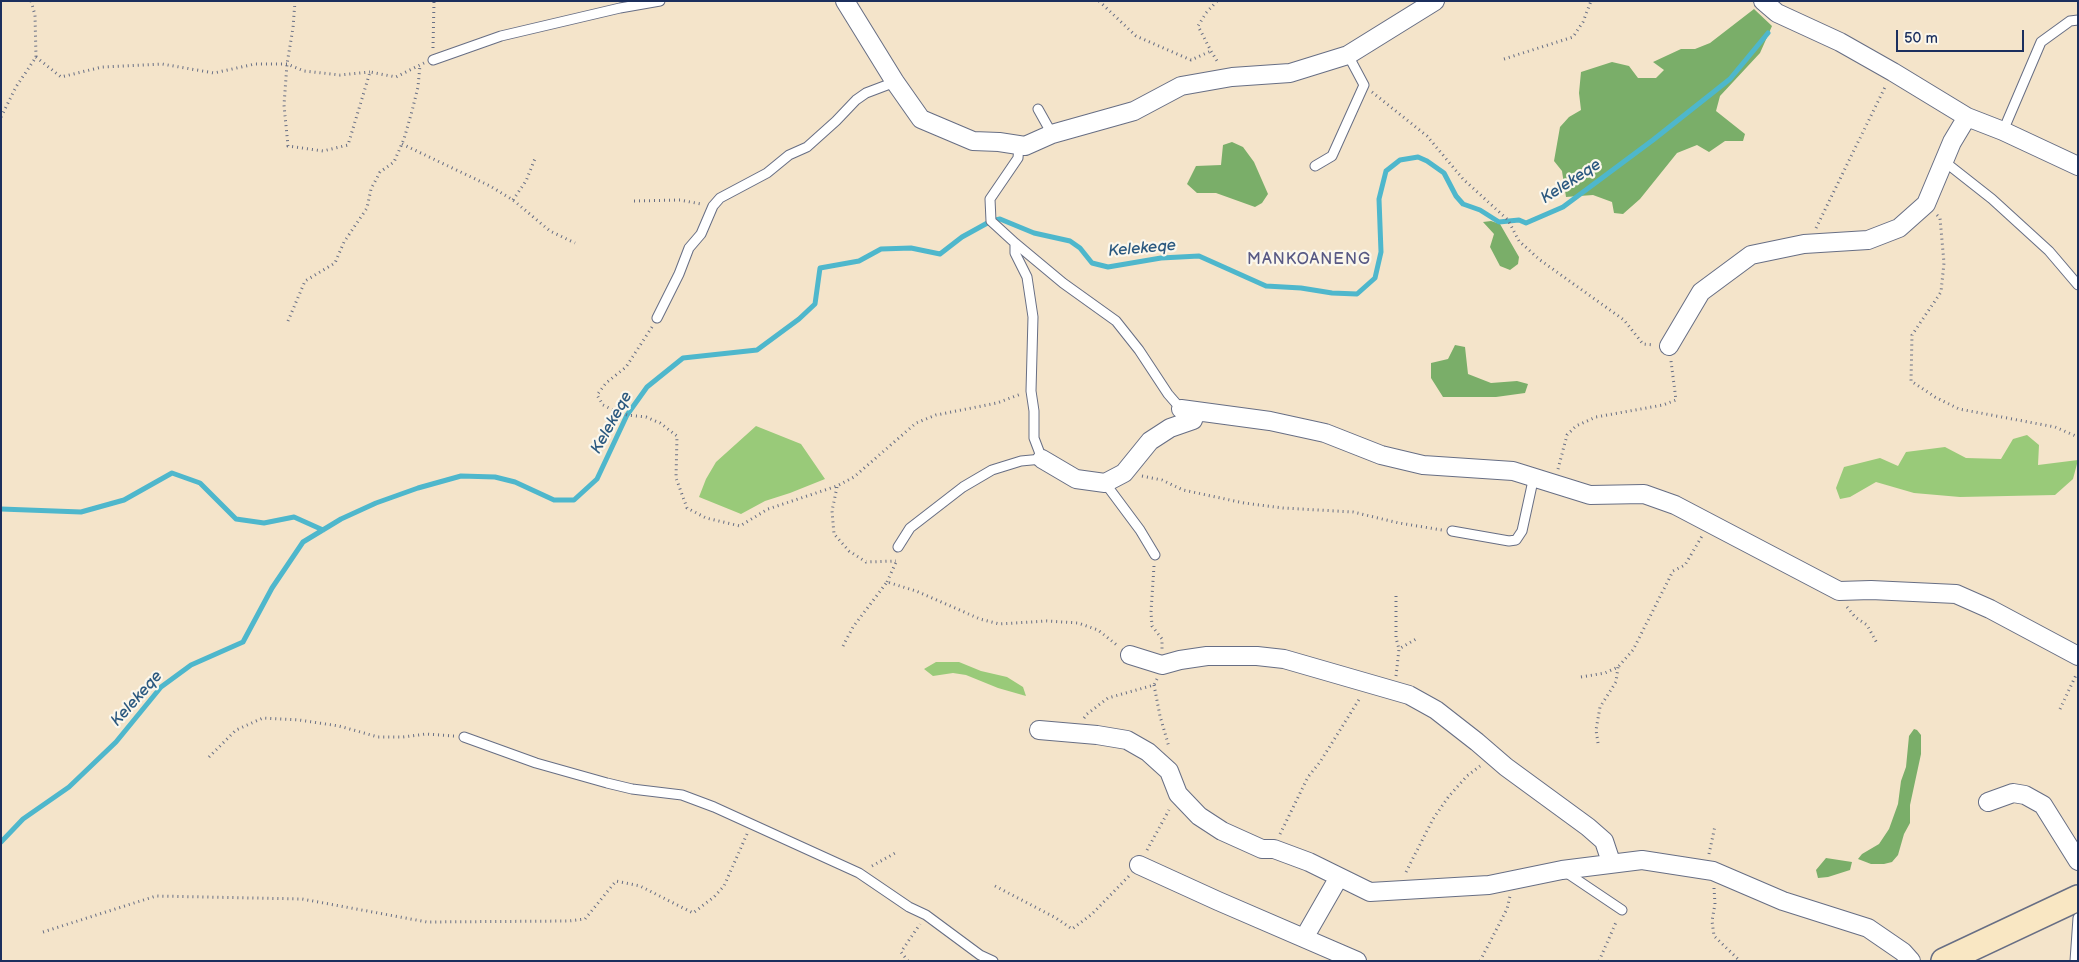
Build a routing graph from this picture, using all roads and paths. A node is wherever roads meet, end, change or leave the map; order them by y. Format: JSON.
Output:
{"nodes":[{"id":1,"x":31,"y":1,"type":"edge"},
{"id":2,"x":295,"y":1,"type":"edge"},
{"id":3,"x":434,"y":1,"type":"edge"},
{"id":4,"x":660,"y":1,"type":"edge"},
{"id":5,"x":845,"y":1,"type":"edge"},
{"id":6,"x":1099,"y":1,"type":"edge"},
{"id":7,"x":1217,"y":1,"type":"edge"},
{"id":8,"x":1435,"y":1,"type":"edge"},
{"id":9,"x":1591,"y":1,"type":"edge"},
{"id":10,"x":1763,"y":1,"type":"edge"},
{"id":11,"x":641,"y":3,"type":"edge"},
{"id":12,"x":2078,"y":20,"type":"edge"},
{"id":13,"x":1211,"y":52,"type":"junction"},
{"id":14,"x":1348,"y":55,"type":"junction"},
{"id":15,"x":36,"y":57,"type":"junction"},
{"id":16,"x":1504,"y":59,"type":"dead end"},
{"id":17,"x":433,"y":60,"type":"junction"},
{"id":18,"x":287,"y":64,"type":"junction"},
{"id":19,"x":420,"y":65,"type":"junction"},
{"id":20,"x":370,"y":72,"type":"junction"},
{"id":21,"x":1893,"y":72,"type":"junction"},
{"id":22,"x":1232,"y":77,"type":"junction"},
{"id":23,"x":895,"y":82,"type":"junction"},
{"id":24,"x":1364,"y":85,"type":"junction"},
{"id":25,"x":1038,"y":108,"type":"dead end"},
{"id":26,"x":1,"y":117,"type":"edge"},
{"id":27,"x":1967,"y":118,"type":"junction"},
{"id":28,"x":2003,"y":131,"type":"junction"},
{"id":29,"x":1052,"y":134,"type":"junction"},
{"id":30,"x":402,"y":144,"type":"junction"},
{"id":31,"x":1019,"y":145,"type":"junction"},
{"id":32,"x":536,"y":156,"type":"dead end"},
{"id":33,"x":1945,"y":162,"type":"junction"},
{"id":34,"x":1315,"y":166,"type":"dead end"},
{"id":35,"x":2078,"y":166,"type":"edge"},
{"id":36,"x":513,"y":200,"type":"junction"},
{"id":37,"x":634,"y":201,"type":"dead end"},
{"id":38,"x":1926,"y":204,"type":"junction"},
{"id":39,"x":713,"y":206,"type":"junction"},
{"id":40,"x":576,"y":243,"type":"dead end"},
{"id":41,"x":1015,"y":243,"type":"junction"},
{"id":42,"x":1808,"y":244,"type":"junction"},
{"id":43,"x":2078,"y":285,"type":"edge"},
{"id":44,"x":657,"y":318,"type":"joint"},
{"id":45,"x":288,"y":321,"type":"dead end"},
{"id":46,"x":1669,"y":346,"type":"junction"},
{"id":47,"x":1031,"y":391,"type":"junction"},
{"id":48,"x":1189,"y":410,"type":"junction"},
{"id":49,"x":2078,"y":436,"type":"edge"},
{"id":50,"x":1042,"y":459,"type":"junction"},
{"id":51,"x":1124,"y":473,"type":"junction"},
{"id":52,"x":1534,"y":476,"type":"junction"},
{"id":53,"x":1105,"y":483,"type":"junction"},
{"id":54,"x":1555,"y":483,"type":"junction"},
{"id":55,"x":837,"y":486,"type":"junction"},
{"id":56,"x":1710,"y":523,"type":"junction"},
{"id":57,"x":1452,"y":531,"type":"joint"},
{"id":58,"x":898,"y":547,"type":"joint"},
{"id":59,"x":1155,"y":555,"type":"dead end"},
{"id":60,"x":896,"y":562,"type":"junction"},
{"id":61,"x":887,"y":582,"type":"junction"},
{"id":62,"x":1839,"y":591,"type":"junction"},
{"id":63,"x":1396,"y":596,"type":"dead end"},
{"id":64,"x":1416,"y":639,"type":"dead end"},
{"id":65,"x":1878,"y":645,"type":"dead end"},
{"id":66,"x":843,"y":646,"type":"dead end"},
{"id":67,"x":1399,"y":649,"type":"junction"},
{"id":68,"x":1130,"y":655,"type":"joint"},
{"id":69,"x":2078,"y":656,"type":"edge"},
{"id":70,"x":1618,"y":666,"type":"junction"},
{"id":71,"x":2078,"y":672,"type":"edge"},
{"id":72,"x":1581,"y":678,"type":"dead end"},
{"id":73,"x":1154,"y":685,"type":"dead end"},
{"id":74,"x":1368,"y":685,"type":"junction"},
{"id":75,"x":1395,"y":692,"type":"junction"},
{"id":76,"x":2060,"y":709,"type":"dead end"},
{"id":77,"x":1039,"y":730,"type":"dead end"},
{"id":78,"x":464,"y":737,"type":"joint"},
{"id":79,"x":1598,"y":743,"type":"dead end"},
{"id":80,"x":209,"y":757,"type":"dead end"},
{"id":81,"x":1493,"y":757,"type":"junction"},
{"id":82,"x":1168,"y":771,"type":"junction"},
{"id":83,"x":1178,"y":794,"type":"junction"},
{"id":84,"x":1988,"y":802,"type":"dead end"},
{"id":85,"x":751,"y":824,"type":"junction"},
{"id":86,"x":1715,"y":826,"type":"dead end"},
{"id":87,"x":1274,"y":849,"type":"junction"},
{"id":88,"x":897,"y":852,"type":"dead end"},
{"id":89,"x":2078,"y":861,"type":"edge"},
{"id":90,"x":1611,"y":862,"type":"junction"},
{"id":91,"x":1139,"y":865,"type":"junction"},
{"id":92,"x":1562,"y":870,"type":"junction"},
{"id":93,"x":1709,"y":870,"type":"junction"},
{"id":94,"x":859,"y":873,"type":"junction"},
{"id":95,"x":1339,"y":877,"type":"junction"},
{"id":96,"x":1510,"y":881,"type":"junction"},
{"id":97,"x":995,"y":886,"type":"dead end"},
{"id":98,"x":1388,"y":891,"type":"junction"},
{"id":99,"x":2078,"y":898,"type":"edge"},
{"id":100,"x":1622,"y":910,"type":"joint"},
{"id":101,"x":926,"y":915,"type":"junction"},
{"id":102,"x":2078,"y":918,"type":"edge"},
{"id":103,"x":43,"y":932,"type":"dead end"},
{"id":104,"x":1304,"y":938,"type":"junction"},
{"id":105,"x":908,"y":961,"type":"edge"},
{"id":106,"x":993,"y":961,"type":"edge"},
{"id":107,"x":1358,"y":961,"type":"edge"},
{"id":108,"x":1480,"y":961,"type":"edge"},
{"id":109,"x":1599,"y":961,"type":"edge"},
{"id":110,"x":1740,"y":961,"type":"edge"},
{"id":111,"x":1911,"y":961,"type":"edge"},
{"id":112,"x":1944,"y":961,"type":"edge"},
{"id":113,"x":2075,"y":961,"type":"edge"}],
"edges":[{"from":1,"to":15,"type":"path"},
{"from":2,"to":18,"type":"path"},
{"from":3,"to":17,"type":"path"},
{"from":4,"to":11,"type":"lane"},
{"from":5,"to":23,"type":"street"},
{"from":6,"to":13,"type":"path"},
{"from":7,"to":13,"type":"path"},
{"from":8,"to":14,"type":"street"},
{"from":9,"to":16,"type":"path"},
{"from":10,"to":21,"type":"street"},
{"from":11,"to":17,"type":"lane"},
{"from":12,"to":28,"type":"lane"},
{"from":13,"to":22,"type":"path"},
{"from":14,"to":22,"type":"street"},
{"from":14,"to":24,"type":"lane"},
{"from":15,"to":18,"type":"path"},
{"from":15,"to":26,"type":"path"},
{"from":17,"to":19,"type":"path"},
{"from":18,"to":20,"type":"path"},
{"from":18,"to":20,"type":"path"},
{"from":19,"to":20,"type":"path"},
{"from":19,"to":30,"type":"path"},
{"from":21,"to":27,"type":"street"},
{"from":21,"to":42,"type":"path"},
{"from":22,"to":29,"type":"street"},
{"from":23,"to":31,"type":"street"},
{"from":23,"to":39,"type":"lane"},
{"from":24,"to":34,"type":"lane"},
{"from":24,"to":46,"type":"path"},
{"from":25,"to":29,"type":"lane"},
{"from":27,"to":28,"type":"street"},
{"from":27,"to":33,"type":"street"},
{"from":28,"to":35,"type":"street"},
{"from":29,"to":31,"type":"street"},
{"from":30,"to":36,"type":"path"},
{"from":30,"to":45,"type":"path"},
{"from":31,"to":41,"type":"lane"},
{"from":32,"to":36,"type":"path"},
{"from":33,"to":38,"type":"street"},
{"from":33,"to":43,"type":"lane"},
{"from":36,"to":40,"type":"path"},
{"from":37,"to":39,"type":"path"},
{"from":38,"to":42,"type":"street"},
{"from":38,"to":49,"type":"path"},
{"from":39,"to":44,"type":"lane"},
{"from":41,"to":47,"type":"lane"},
{"from":41,"to":48,"type":"lane"},
{"from":42,"to":46,"type":"street"},
{"from":44,"to":55,"type":"path"},
{"from":46,"to":54,"type":"path"},
{"from":47,"to":50,"type":"lane"},
{"from":47,"to":55,"type":"path"},
{"from":48,"to":51,"type":"street"},
{"from":48,"to":52,"type":"street"},
{"from":50,"to":53,"type":"street"},
{"from":50,"to":58,"type":"lane"},
{"from":51,"to":53,"type":"street"},
{"from":51,"to":57,"type":"path"},
{"from":52,"to":54,"type":"street"},
{"from":52,"to":57,"type":"lane"},
{"from":53,"to":59,"type":"lane"},
{"from":54,"to":56,"type":"street"},
{"from":55,"to":60,"type":"path"},
{"from":56,"to":62,"type":"street"},
{"from":56,"to":70,"type":"path"},
{"from":58,"to":60,"type":"path"},
{"from":60,"to":61,"type":"path"},
{"from":61,"to":66,"type":"path"},
{"from":61,"to":68,"type":"path"},
{"from":62,"to":65,"type":"path"},
{"from":62,"to":69,"type":"street"},
{"from":63,"to":67,"type":"path"},
{"from":64,"to":67,"type":"path"},
{"from":67,"to":75,"type":"path"},
{"from":68,"to":74,"type":"street"},
{"from":70,"to":72,"type":"path"},
{"from":70,"to":79,"type":"path"},
{"from":71,"to":76,"type":"path"},
{"from":73,"to":82,"type":"path"},
{"from":74,"to":75,"type":"street"},
{"from":74,"to":87,"type":"path"},
{"from":75,"to":81,"type":"street"},
{"from":77,"to":82,"type":"street"},
{"from":78,"to":80,"type":"path"},
{"from":78,"to":85,"type":"lane"},
{"from":81,"to":90,"type":"street"},
{"from":81,"to":98,"type":"path"},
{"from":82,"to":83,"type":"street"},
{"from":83,"to":87,"type":"street"},
{"from":83,"to":91,"type":"path"},
{"from":84,"to":89,"type":"street"},
{"from":85,"to":94,"type":"lane"},
{"from":85,"to":103,"type":"path"},
{"from":86,"to":93,"type":"path"},
{"from":87,"to":95,"type":"street"},
{"from":88,"to":94,"type":"path"},
{"from":90,"to":92,"type":"street"},
{"from":90,"to":93,"type":"street"},
{"from":91,"to":97,"type":"path"},
{"from":91,"to":104,"type":"street"},
{"from":92,"to":96,"type":"street"},
{"from":92,"to":100,"type":"lane"},
{"from":93,"to":110,"type":"path"},
{"from":93,"to":111,"type":"street"},
{"from":94,"to":101,"type":"lane"},
{"from":95,"to":98,"type":"street"},
{"from":95,"to":104,"type":"street"},
{"from":96,"to":98,"type":"street"},
{"from":96,"to":108,"type":"path"},
{"from":99,"to":112,"type":"main road"},
{"from":100,"to":109,"type":"path"},
{"from":101,"to":105,"type":"path"},
{"from":101,"to":106,"type":"lane"},
{"from":102,"to":113,"type":"lane"},
{"from":104,"to":107,"type":"street"}]}
